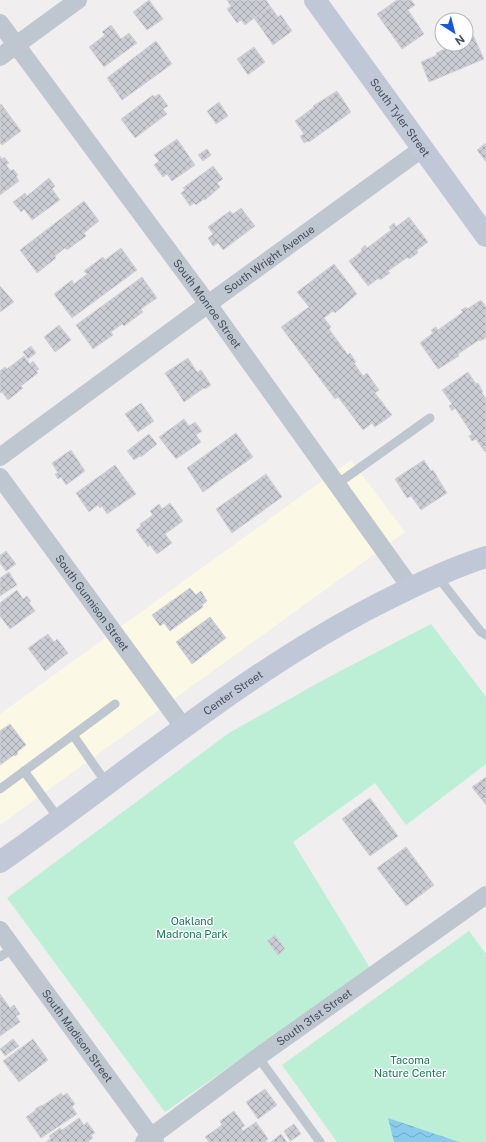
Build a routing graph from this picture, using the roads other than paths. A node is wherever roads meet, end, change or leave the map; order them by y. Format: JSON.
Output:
{"nodes":[{"id":1,"x":78,"y":0,"type":"edge"},
{"id":2,"x":315,"y":0,"type":"edge"},
{"id":3,"x":0,"y":23,"type":"edge"},
{"id":4,"x":16,"y":45,"type":"junction"},
{"id":5,"x":0,"y":57,"type":"edge"},
{"id":6,"x":422,"y":148,"type":"junction"},
{"id":7,"x":486,"y":236,"type":"edge"},
{"id":8,"x":208,"y":304,"type":"junction"},
{"id":9,"x":430,"y":418,"type":"dead end"},
{"id":10,"x":0,"y":457,"type":"edge"},
{"id":11,"x":0,"y":477,"type":"edge"},
{"id":12,"x":338,"y":484,"type":"junction"},
{"id":13,"x":486,"y":557,"type":"edge"},
{"id":14,"x":437,"y":576,"type":"junction"},
{"id":15,"x":411,"y":588,"type":"junction"},
{"id":16,"x":486,"y":635,"type":"edge"},
{"id":17,"x":116,"y":704,"type":"dead end"},
{"id":18,"x":184,"y":728,"type":"junction"},
{"id":19,"x":73,"y":735,"type":"junction"},
{"id":20,"x":24,"y":771,"type":"junction"},
{"id":21,"x":107,"y":784,"type":"junction"},
{"id":22,"x":0,"y":789,"type":"edge"},
{"id":23,"x":59,"y":819,"type":"junction"},
{"id":24,"x":2,"y":856,"type":"edge"},
{"id":25,"x":486,"y":895,"type":"edge"},
{"id":26,"x":0,"y":930,"type":"edge"},
{"id":27,"x":6,"y":952,"type":"edge"},
{"id":28,"x":258,"y":1057,"type":"junction"},
{"id":29,"x":150,"y":1140,"type":"edge"},
{"id":30,"x":320,"y":1142,"type":"edge"}],
"edges":[{"from":1,"to":4,"type":"street"},
{"from":2,"to":6,"type":"main road","name":"South Tyler Street"},
{"from":3,"to":4,"type":"street","name":"South Monroe Street"},
{"from":4,"to":5,"type":"street"},
{"from":4,"to":8,"type":"street","name":"South Monroe Street"},
{"from":6,"to":7,"type":"main road","name":"South Tyler Street"},
{"from":6,"to":8,"type":"street","name":"South Wright Avenue"},
{"from":8,"to":10,"type":"street","name":"South Wright Avenue"},
{"from":8,"to":12,"type":"street","name":"South Monroe Street"},
{"from":9,"to":12,"type":"lane"},
{"from":11,"to":18,"type":"street","name":"South Gunnison Street"},
{"from":12,"to":15,"type":"street","name":"South Monroe Street"},
{"from":13,"to":14,"type":"main road","name":"Center Street"},
{"from":14,"to":15,"type":"main road","name":"Center Street"},
{"from":14,"to":16,"type":"lane"},
{"from":15,"to":18,"type":"main road","name":"Center Street"},
{"from":17,"to":19,"type":"lane"},
{"from":18,"to":21,"type":"main road","name":"Center Street"},
{"from":19,"to":20,"type":"lane"},
{"from":19,"to":21,"type":"lane"},
{"from":20,"to":22,"type":"lane"},
{"from":20,"to":23,"type":"lane"},
{"from":21,"to":23,"type":"main road","name":"Center Street"},
{"from":23,"to":24,"type":"main road","name":"Center Street"},
{"from":25,"to":28,"type":"street","name":"South 31st Street"},
{"from":26,"to":27,"type":"street","name":"South Madison Street"},
{"from":27,"to":29,"type":"street","name":"South Madison Street"},
{"from":28,"to":29,"type":"street","name":"South 31st Street"},
{"from":28,"to":30,"type":"lane"}]}
